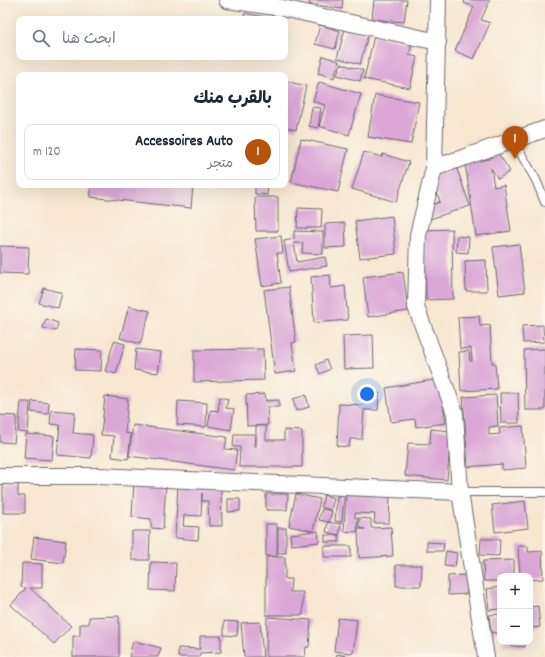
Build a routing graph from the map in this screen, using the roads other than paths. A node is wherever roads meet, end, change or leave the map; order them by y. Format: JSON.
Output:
{"nodes":[{"id":1,"x":227,"y":0,"type":"edge"},
{"id":2,"x":438,"y":0,"type":"edge"},
{"id":3,"x":438,"y":42,"type":"junction"},
{"id":4,"x":545,"y":129,"type":"edge"},
{"id":5,"x":513,"y":140,"type":"junction"},
{"id":6,"x":434,"y":168,"type":"junction"},
{"id":7,"x":545,"y":202,"type":"edge"},
{"id":8,"x":0,"y":476,"type":"edge"},
{"id":9,"x":460,"y":492,"type":"junction"},
{"id":10,"x":545,"y":492,"type":"edge"},
{"id":11,"x":486,"y":657,"type":"edge"}],
"edges":[{"from":1,"to":3,"type":"street"},
{"from":2,"to":3,"type":"street"},
{"from":3,"to":6,"type":"street"},
{"from":4,"to":5,"type":"street"},
{"from":5,"to":6,"type":"street"},
{"from":5,"to":7,"type":"lane"},
{"from":6,"to":9,"type":"street"},
{"from":8,"to":9,"type":"street"},
{"from":9,"to":10,"type":"lane"},
{"from":9,"to":11,"type":"street"}]}
